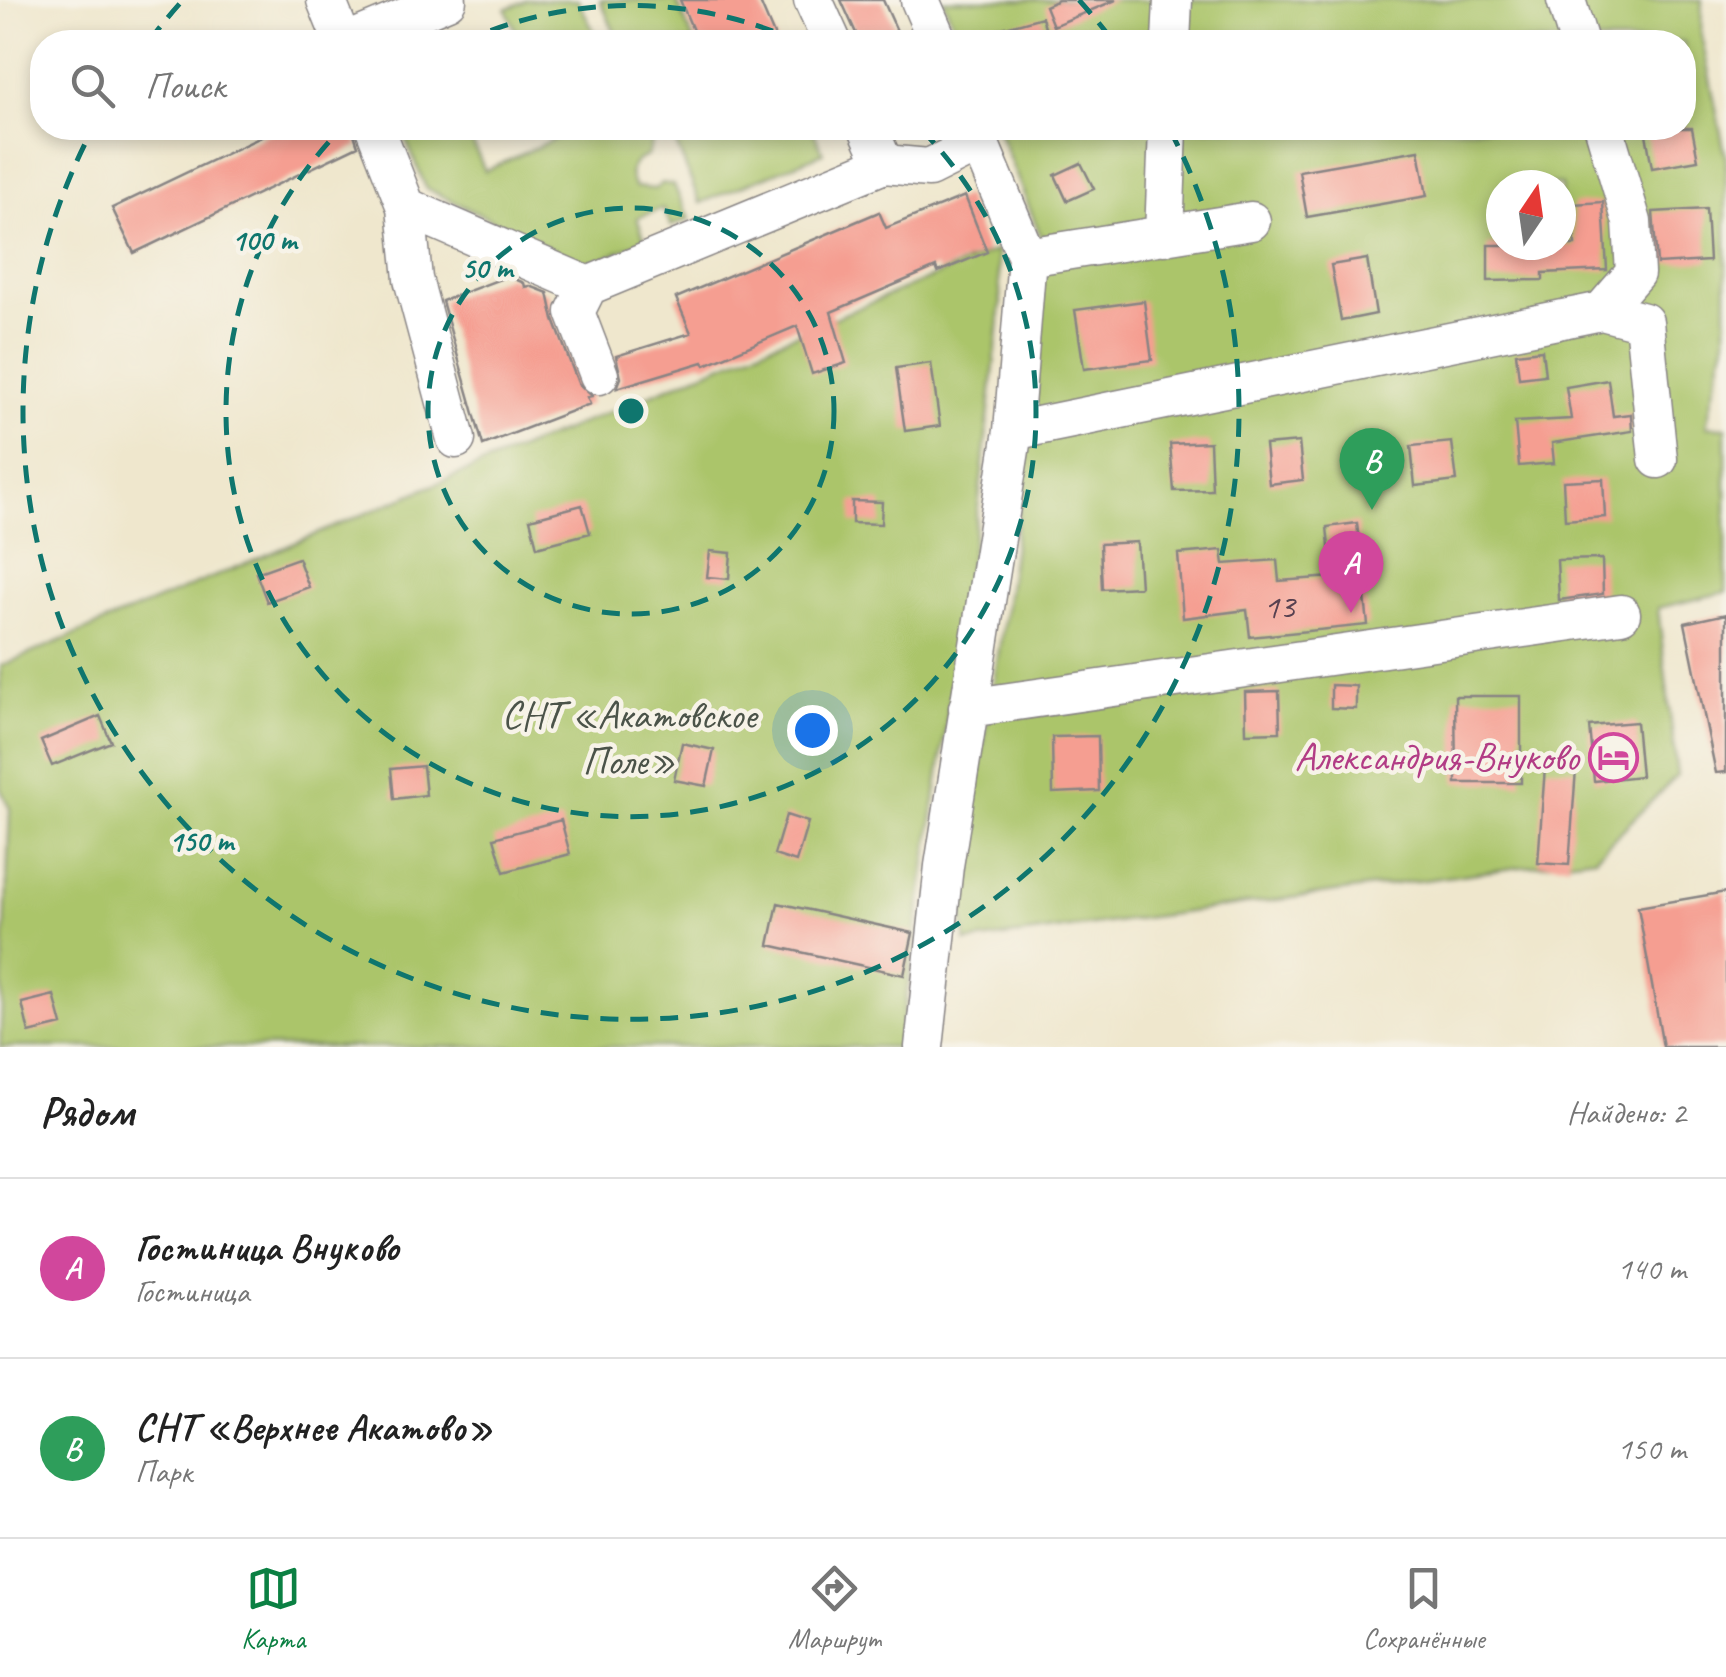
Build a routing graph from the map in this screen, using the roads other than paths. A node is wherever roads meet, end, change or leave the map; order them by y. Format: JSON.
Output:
{"nodes":[{"id":1,"x":326,"y":0,"type":"edge"},
{"id":2,"x":446,"y":0,"type":"edge"},
{"id":3,"x":814,"y":0,"type":"edge"},
{"id":4,"x":920,"y":0,"type":"edge"},
{"id":5,"x":1172,"y":0,"type":"edge"},
{"id":6,"x":1566,"y":0,"type":"edge"},
{"id":7,"x":340,"y":30,"type":"edge"},
{"id":8,"x":374,"y":30,"type":"edge"},
{"id":9,"x":827,"y":30,"type":"edge"},
{"id":10,"x":933,"y":30,"type":"edge"},
{"id":11,"x":1171,"y":30,"type":"edge"},
{"id":12,"x":1575,"y":30,"type":"edge"},
{"id":13,"x":380,"y":140,"type":"edge"},
{"id":14,"x":873,"y":140,"type":"edge"},
{"id":15,"x":969,"y":140,"type":"edge"},
{"id":16,"x":978,"y":140,"type":"edge"},
{"id":17,"x":1168,"y":140,"type":"edge"},
{"id":18,"x":1608,"y":140,"type":"edge"},
{"id":19,"x":884,"y":164,"type":"junction"},
{"id":20,"x":406,"y":207,"type":"junction"},
{"id":21,"x":1252,"y":221,"type":"dead end"},
{"id":22,"x":1164,"y":236,"type":"junction"},
{"id":23,"x":1028,"y":257,"type":"junction"},
{"id":24,"x":588,"y":286,"type":"junction"},
{"id":25,"x":1602,"y":312,"type":"junction"},
{"id":26,"x":599,"y":375,"type":"dead end"},
{"id":27,"x":1013,"y":432,"type":"junction"},
{"id":28,"x":456,"y":438,"type":"dead end"},
{"id":29,"x":1658,"y":459,"type":"dead end"},
{"id":30,"x":1621,"y":614,"type":"dead end"},
{"id":31,"x":968,"y":708,"type":"junction"},
{"id":32,"x":924,"y":1047,"type":"edge"}],
"edges":[{"from":1,"to":7,"type":"street"},
{"from":2,"to":8,"type":"street"},
{"from":3,"to":9,"type":"street"},
{"from":4,"to":10,"type":"street"},
{"from":5,"to":11,"type":"street"},
{"from":6,"to":12,"type":"street"},
{"from":13,"to":20,"type":"street"},
{"from":14,"to":19,"type":"street"},
{"from":15,"to":19,"type":"street"},
{"from":16,"to":23,"type":"street"},
{"from":17,"to":22,"type":"street"},
{"from":18,"to":25,"type":"street"},
{"from":19,"to":24,"type":"street"},
{"from":20,"to":24,"type":"street"},
{"from":20,"to":28,"type":"street"},
{"from":21,"to":22,"type":"street"},
{"from":22,"to":23,"type":"street"},
{"from":23,"to":27,"type":"street"},
{"from":24,"to":26,"type":"street"},
{"from":25,"to":27,"type":"street"},
{"from":25,"to":29,"type":"street"},
{"from":27,"to":31,"type":"street"},
{"from":30,"to":31,"type":"street"},
{"from":31,"to":32,"type":"street"}]}
